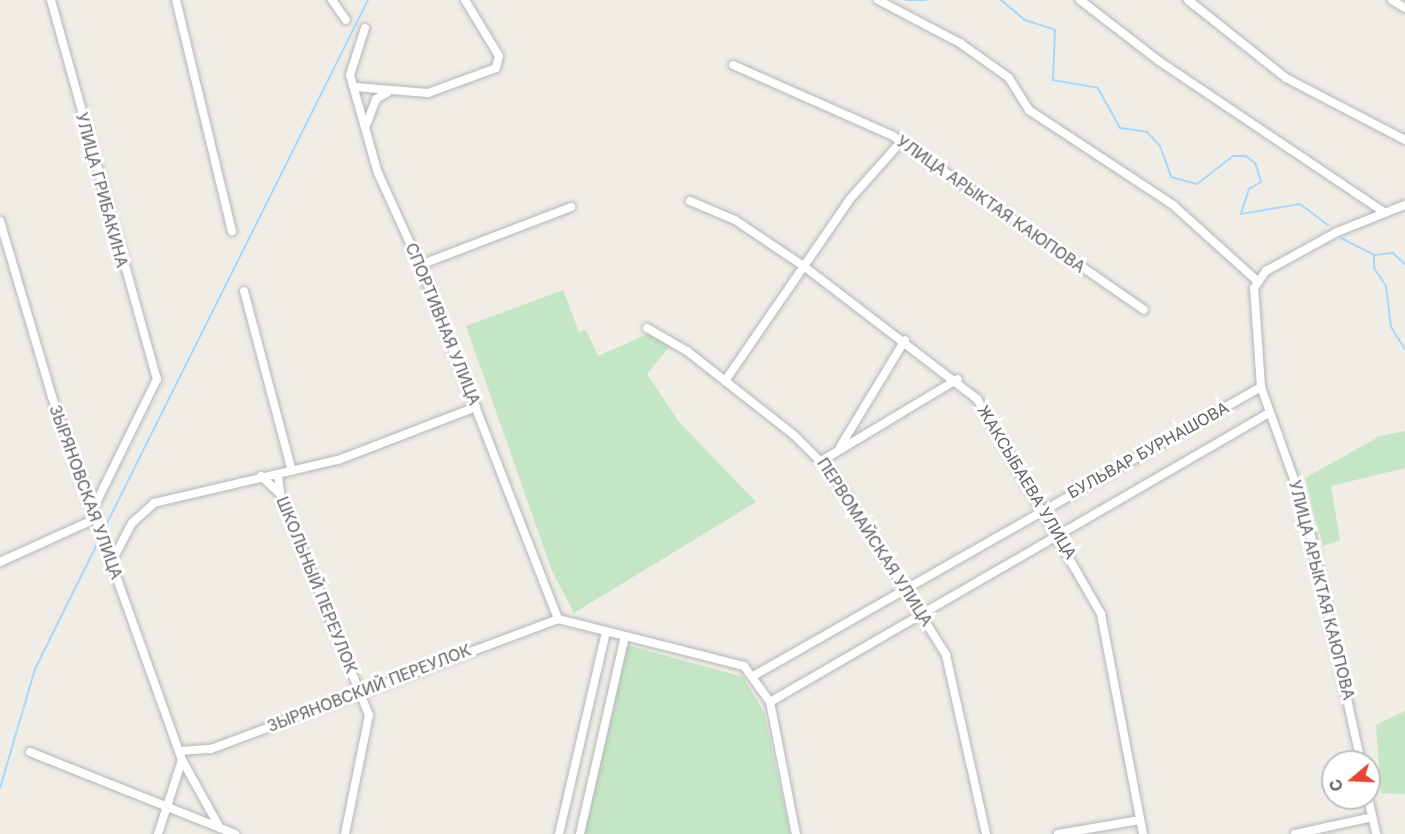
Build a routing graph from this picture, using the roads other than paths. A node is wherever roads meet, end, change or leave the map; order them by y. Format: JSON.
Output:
{"nodes":[{"id":1,"x":51,"y":0,"type":"edge"},
{"id":2,"x":176,"y":0,"type":"edge"},
{"id":3,"x":332,"y":0,"type":"edge"},
{"id":4,"x":465,"y":0,"type":"edge"},
{"id":5,"x":878,"y":0,"type":"edge"},
{"id":6,"x":1080,"y":0,"type":"edge"},
{"id":7,"x":1188,"y":0,"type":"edge"},
{"id":8,"x":1392,"y":0,"type":"edge"},
{"id":9,"x":1405,"y":8,"type":"edge"},
{"id":10,"x":346,"y":20,"type":"dead end"},
{"id":11,"x":365,"y":28,"type":"dead end"},
{"id":12,"x":733,"y":65,"type":"dead end"},
{"id":13,"x":355,"y":87,"type":"junction"},
{"id":14,"x":389,"y":92,"type":"junction"},
{"id":15,"x":365,"y":129,"type":"junction"},
{"id":16,"x":1405,"y":140,"type":"edge"},
{"id":17,"x":899,"y":144,"type":"junction"},
{"id":18,"x":690,"y":201,"type":"dead end"},
{"id":19,"x":1405,"y":205,"type":"edge"},
{"id":20,"x":571,"y":207,"type":"dead end"},
{"id":21,"x":1382,"y":211,"type":"junction"},
{"id":22,"x":0,"y":221,"type":"edge"},
{"id":23,"x":232,"y":231,"type":"dead end"},
{"id":24,"x":420,"y":265,"type":"junction"},
{"id":25,"x":805,"y":267,"type":"junction"},
{"id":26,"x":1256,"y":280,"type":"junction"},
{"id":27,"x":244,"y":291,"type":"dead end"},
{"id":28,"x":1144,"y":310,"type":"dead end"},
{"id":29,"x":647,"y":328,"type":"dead end"},
{"id":30,"x":905,"y":340,"type":"junction"},
{"id":31,"x":958,"y":379,"type":"junction"},
{"id":32,"x":725,"y":381,"type":"junction"},
{"id":33,"x":1261,"y":387,"type":"junction"},
{"id":34,"x":476,"y":407,"type":"junction"},
{"id":35,"x":1269,"y":413,"type":"junction"},
{"id":36,"x":840,"y":447,"type":"junction"},
{"id":37,"x":823,"y":460,"type":"junction"},
{"id":38,"x":292,"y":471,"type":"junction"},
{"id":39,"x":278,"y":474,"type":"junction"},
{"id":40,"x":261,"y":476,"type":"junction"},
{"id":41,"x":280,"y":494,"type":"junction"},
{"id":42,"x":1042,"y":508,"type":"junction"},
{"id":43,"x":94,"y":515,"type":"junction"},
{"id":44,"x":1058,"y":534,"type":"junction"},
{"id":45,"x":0,"y":562,"type":"edge"},
{"id":46,"x":111,"y":563,"type":"junction"},
{"id":47,"x":906,"y":586,"type":"junction"},
{"id":48,"x":923,"y":614,"type":"junction"},
{"id":49,"x":558,"y":619,"type":"junction"},
{"id":50,"x":606,"y":632,"type":"junction"},
{"id":51,"x":625,"y":636,"type":"junction"},
{"id":52,"x":754,"y":675,"type":"junction"},
{"id":53,"x":359,"y":690,"type":"junction"},
{"id":54,"x":770,"y":702,"type":"junction"},
{"id":55,"x":1358,"y":750,"type":"edge"},
{"id":56,"x":180,"y":751,"type":"junction"},
{"id":57,"x":30,"y":752,"type":"dead end"},
{"id":58,"x":182,"y":760,"type":"junction"},
{"id":59,"x":168,"y":807,"type":"junction"},
{"id":60,"x":1370,"y":810,"type":"edge"},
{"id":61,"x":1372,"y":818,"type":"junction"},
{"id":62,"x":1140,"y":820,"type":"junction"},
{"id":63,"x":219,"y":828,"type":"junction"},
{"id":64,"x":158,"y":834,"type":"edge"},
{"id":65,"x":235,"y":834,"type":"edge"},
{"id":66,"x":345,"y":834,"type":"edge"},
{"id":67,"x":559,"y":834,"type":"edge"},
{"id":68,"x":580,"y":834,"type":"edge"},
{"id":69,"x":796,"y":834,"type":"edge"},
{"id":70,"x":986,"y":834,"type":"edge"},
{"id":71,"x":1058,"y":834,"type":"edge"},
{"id":72,"x":1143,"y":834,"type":"edge"},
{"id":73,"x":1295,"y":834,"type":"edge"},
{"id":74,"x":1376,"y":834,"type":"edge"}],
"edges":[{"from":1,"to":43,"type":"street","name":"УЛИЦА ГРИБАКИНА"},
{"from":2,"to":23,"type":"street"},
{"from":3,"to":10,"type":"street"},
{"from":4,"to":14,"type":"street"},
{"from":5,"to":26,"type":"street"},
{"from":6,"to":21,"type":"street"},
{"from":7,"to":16,"type":"street"},
{"from":8,"to":9,"type":"street"},
{"from":11,"to":13,"type":"street","name":"СПОРТИВНАЯ УЛИЦА"},
{"from":12,"to":17,"type":"street","name":"УЛИЦА АРЫКТАЯ КАЮПОВА"},
{"from":13,"to":14,"type":"street"},
{"from":13,"to":15,"type":"street","name":"СПОРТИВНАЯ УЛИЦА"},
{"from":14,"to":15,"type":"street"},
{"from":15,"to":24,"type":"street","name":"СПОРТИВНАЯ УЛИЦА"},
{"from":17,"to":25,"type":"street"},
{"from":17,"to":28,"type":"street","name":"УЛИЦА АРЫКТАЯ КАЮПОВА"},
{"from":18,"to":25,"type":"street","name":"ЖАКСЫБАЕВА УЛИЦА"},
{"from":19,"to":21,"type":"street"},
{"from":20,"to":24,"type":"street"},
{"from":21,"to":26,"type":"street"},
{"from":22,"to":43,"type":"street","name":"ЗЫРЯНОВСКАЯ УЛИЦА"},
{"from":24,"to":34,"type":"street","name":"СПОРТИВНАЯ УЛИЦА"},
{"from":25,"to":30,"type":"street","name":"ЖАКСЫБАЕВА УЛИЦА"},
{"from":25,"to":32,"type":"street"},
{"from":26,"to":33,"type":"street","name":"УЛИЦА АРЫКТАЯ КАЮПОВА"},
{"from":27,"to":38,"type":"street"},
{"from":29,"to":32,"type":"street","name":"ПЕРВОМАЙСКАЯ УЛИЦА"},
{"from":30,"to":31,"type":"street","name":"ЖАКСЫБАЕВА УЛИЦА"},
{"from":30,"to":36,"type":"street"},
{"from":31,"to":36,"type":"street"},
{"from":31,"to":42,"type":"street","name":"ЖАКСЫБАЕВА УЛИЦА"},
{"from":32,"to":37,"type":"street","name":"ПЕРВОМАЙСКАЯ УЛИЦА"},
{"from":33,"to":35,"type":"street","name":"УЛИЦА АРЫКТАЯ КАЮПОВА"},
{"from":33,"to":42,"type":"street","name":"БУЛЬВАР БУРНАШОВА"},
{"from":34,"to":38,"type":"street"},
{"from":34,"to":49,"type":"street","name":"СПОРТИВНАЯ УЛИЦА"},
{"from":35,"to":44,"type":"street","name":"БУЛЬВАР БУРНАШОВА"},
{"from":35,"to":55,"type":"street","name":"УЛИЦА АРЫКТАЯ КАЮПОВА"},
{"from":36,"to":37,"type":"street"},
{"from":37,"to":47,"type":"street","name":"ПЕРВОМАЙСКАЯ УЛИЦА"},
{"from":38,"to":39,"type":"street"},
{"from":39,"to":40,"type":"street"},
{"from":39,"to":41,"type":"street","name":"ШКОЛЬНЫЙ ПЕРЕУЛОК"},
{"from":40,"to":41,"type":"street"},
{"from":40,"to":46,"type":"street"},
{"from":41,"to":53,"type":"street","name":"ШКОЛЬНЫЙ ПЕРЕУЛОК"},
{"from":42,"to":44,"type":"street","name":"ЖАКСЫБАЕВА УЛИЦА"},
{"from":42,"to":47,"type":"street","name":"БУЛЬВАР БУРНАШОВА"},
{"from":43,"to":45,"type":"street"},
{"from":43,"to":46,"type":"street","name":"ЗЫРЯНОВСКАЯ УЛИЦА"},
{"from":44,"to":48,"type":"street","name":"БУЛЬВАР БУРНАШОВА"},
{"from":44,"to":62,"type":"street","name":"ЖАКСЫБАЕВА УЛИЦА"},
{"from":46,"to":56,"type":"street","name":"ЗЫРЯНОВСКАЯ УЛИЦА"},
{"from":47,"to":48,"type":"street","name":"ПЕРВОМАЙСКАЯ УЛИЦА"},
{"from":47,"to":52,"type":"street","name":"БУЛЬВАР БУРНАШОВА"},
{"from":48,"to":54,"type":"street","name":"БУЛЬВАР БУРНАШОВА"},
{"from":48,"to":70,"type":"street","name":"ПЕРВОМАЙСКАЯ УЛИЦА"},
{"from":49,"to":50,"type":"street"},
{"from":49,"to":53,"type":"street","name":"ЗЫРЯНОВСКИЙ ПЕРЕУЛОК"},
{"from":50,"to":51,"type":"street"},
{"from":50,"to":67,"type":"street"},
{"from":51,"to":52,"type":"street"},
{"from":51,"to":68,"type":"street"},
{"from":52,"to":54,"type":"street"},
{"from":53,"to":56,"type":"street","name":"ЗЫРЯНОВСКИЙ ПЕРЕУЛОК"},
{"from":53,"to":66,"type":"street","name":"ШКОЛЬНЫЙ ПЕРЕУЛОК"},
{"from":54,"to":69,"type":"street"},
{"from":56,"to":58,"type":"street","name":"ЗЫРЯНОВСКАЯ УЛИЦА"},
{"from":57,"to":59,"type":"street"},
{"from":58,"to":59,"type":"street"},
{"from":58,"to":63,"type":"street"},
{"from":59,"to":63,"type":"street"},
{"from":59,"to":64,"type":"street"},
{"from":60,"to":61,"type":"street"},
{"from":61,"to":73,"type":"street"},
{"from":61,"to":74,"type":"street"},
{"from":62,"to":71,"type":"street"},
{"from":62,"to":72,"type":"street","name":"ЖАКСЫБАЕВА УЛИЦА"},
{"from":63,"to":65,"type":"street"}]}
